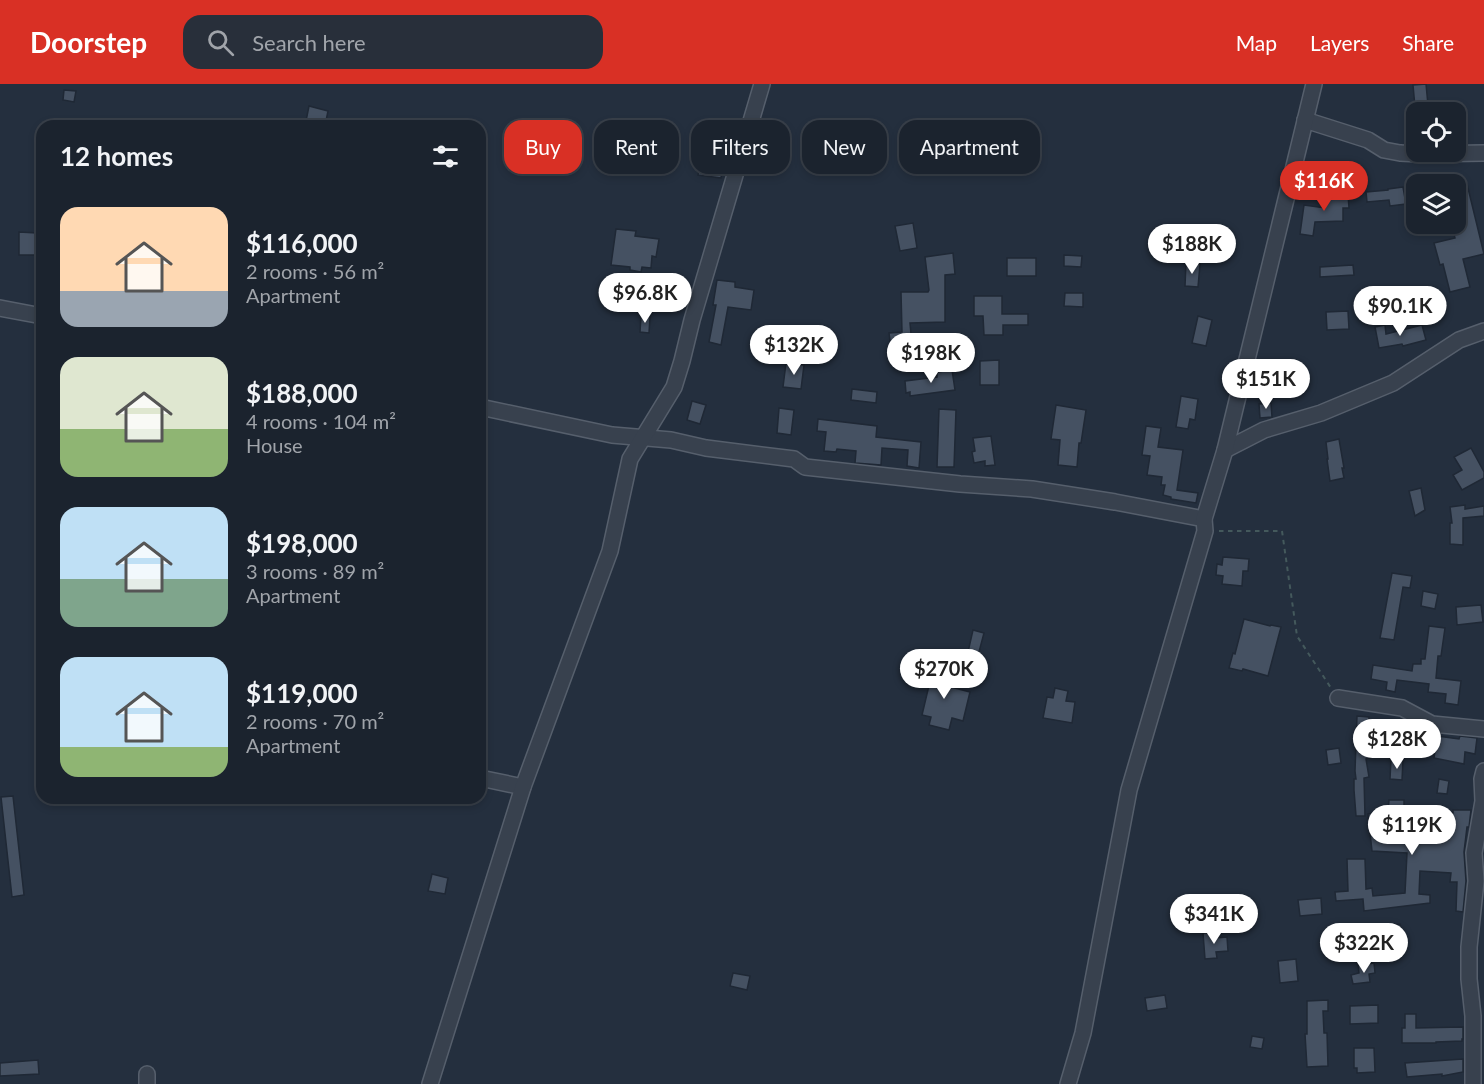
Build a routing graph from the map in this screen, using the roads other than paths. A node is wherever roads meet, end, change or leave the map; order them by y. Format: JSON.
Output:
{"nodes":[{"id":1,"x":762,"y":84,"type":"edge"},
{"id":2,"x":1314,"y":84,"type":"edge"},
{"id":3,"x":1305,"y":120,"type":"junction"},
{"id":4,"x":1484,"y":153,"type":"edge"},
{"id":5,"x":0,"y":308,"type":"edge"},
{"id":6,"x":36,"y":315,"type":"edge"},
{"id":7,"x":1484,"y":331,"type":"edge"},
{"id":8,"x":486,"y":408,"type":"edge"},
{"id":9,"x":643,"y":438,"type":"junction"},
{"id":10,"x":1225,"y":450,"type":"junction"},
{"id":11,"x":1204,"y":525,"type":"junction"},
{"id":12,"x":1338,"y":698,"type":"road end"},
{"id":13,"x":1484,"y":729,"type":"edge"},
{"id":14,"x":1484,"y":771,"type":"edge"},
{"id":15,"x":486,"y":779,"type":"edge"},
{"id":16,"x":523,"y":787,"type":"junction"},
{"id":17,"x":430,"y":1084,"type":"edge"},
{"id":18,"x":1068,"y":1084,"type":"edge"},
{"id":19,"x":1473,"y":1084,"type":"edge"}],
"edges":[{"from":1,"to":9,"type":"street"},
{"from":2,"to":3,"type":"street"},
{"from":3,"to":4,"type":"street"},
{"from":3,"to":10,"type":"street"},
{"from":5,"to":6,"type":"street"},
{"from":7,"to":10,"type":"street"},
{"from":8,"to":9,"type":"street"},
{"from":9,"to":11,"type":"street"},
{"from":9,"to":16,"type":"street"},
{"from":10,"to":11,"type":"street"},
{"from":11,"to":18,"type":"street"},
{"from":12,"to":13,"type":"street"},
{"from":14,"to":19,"type":"street"},
{"from":15,"to":16,"type":"street"},
{"from":16,"to":17,"type":"street"}]}
